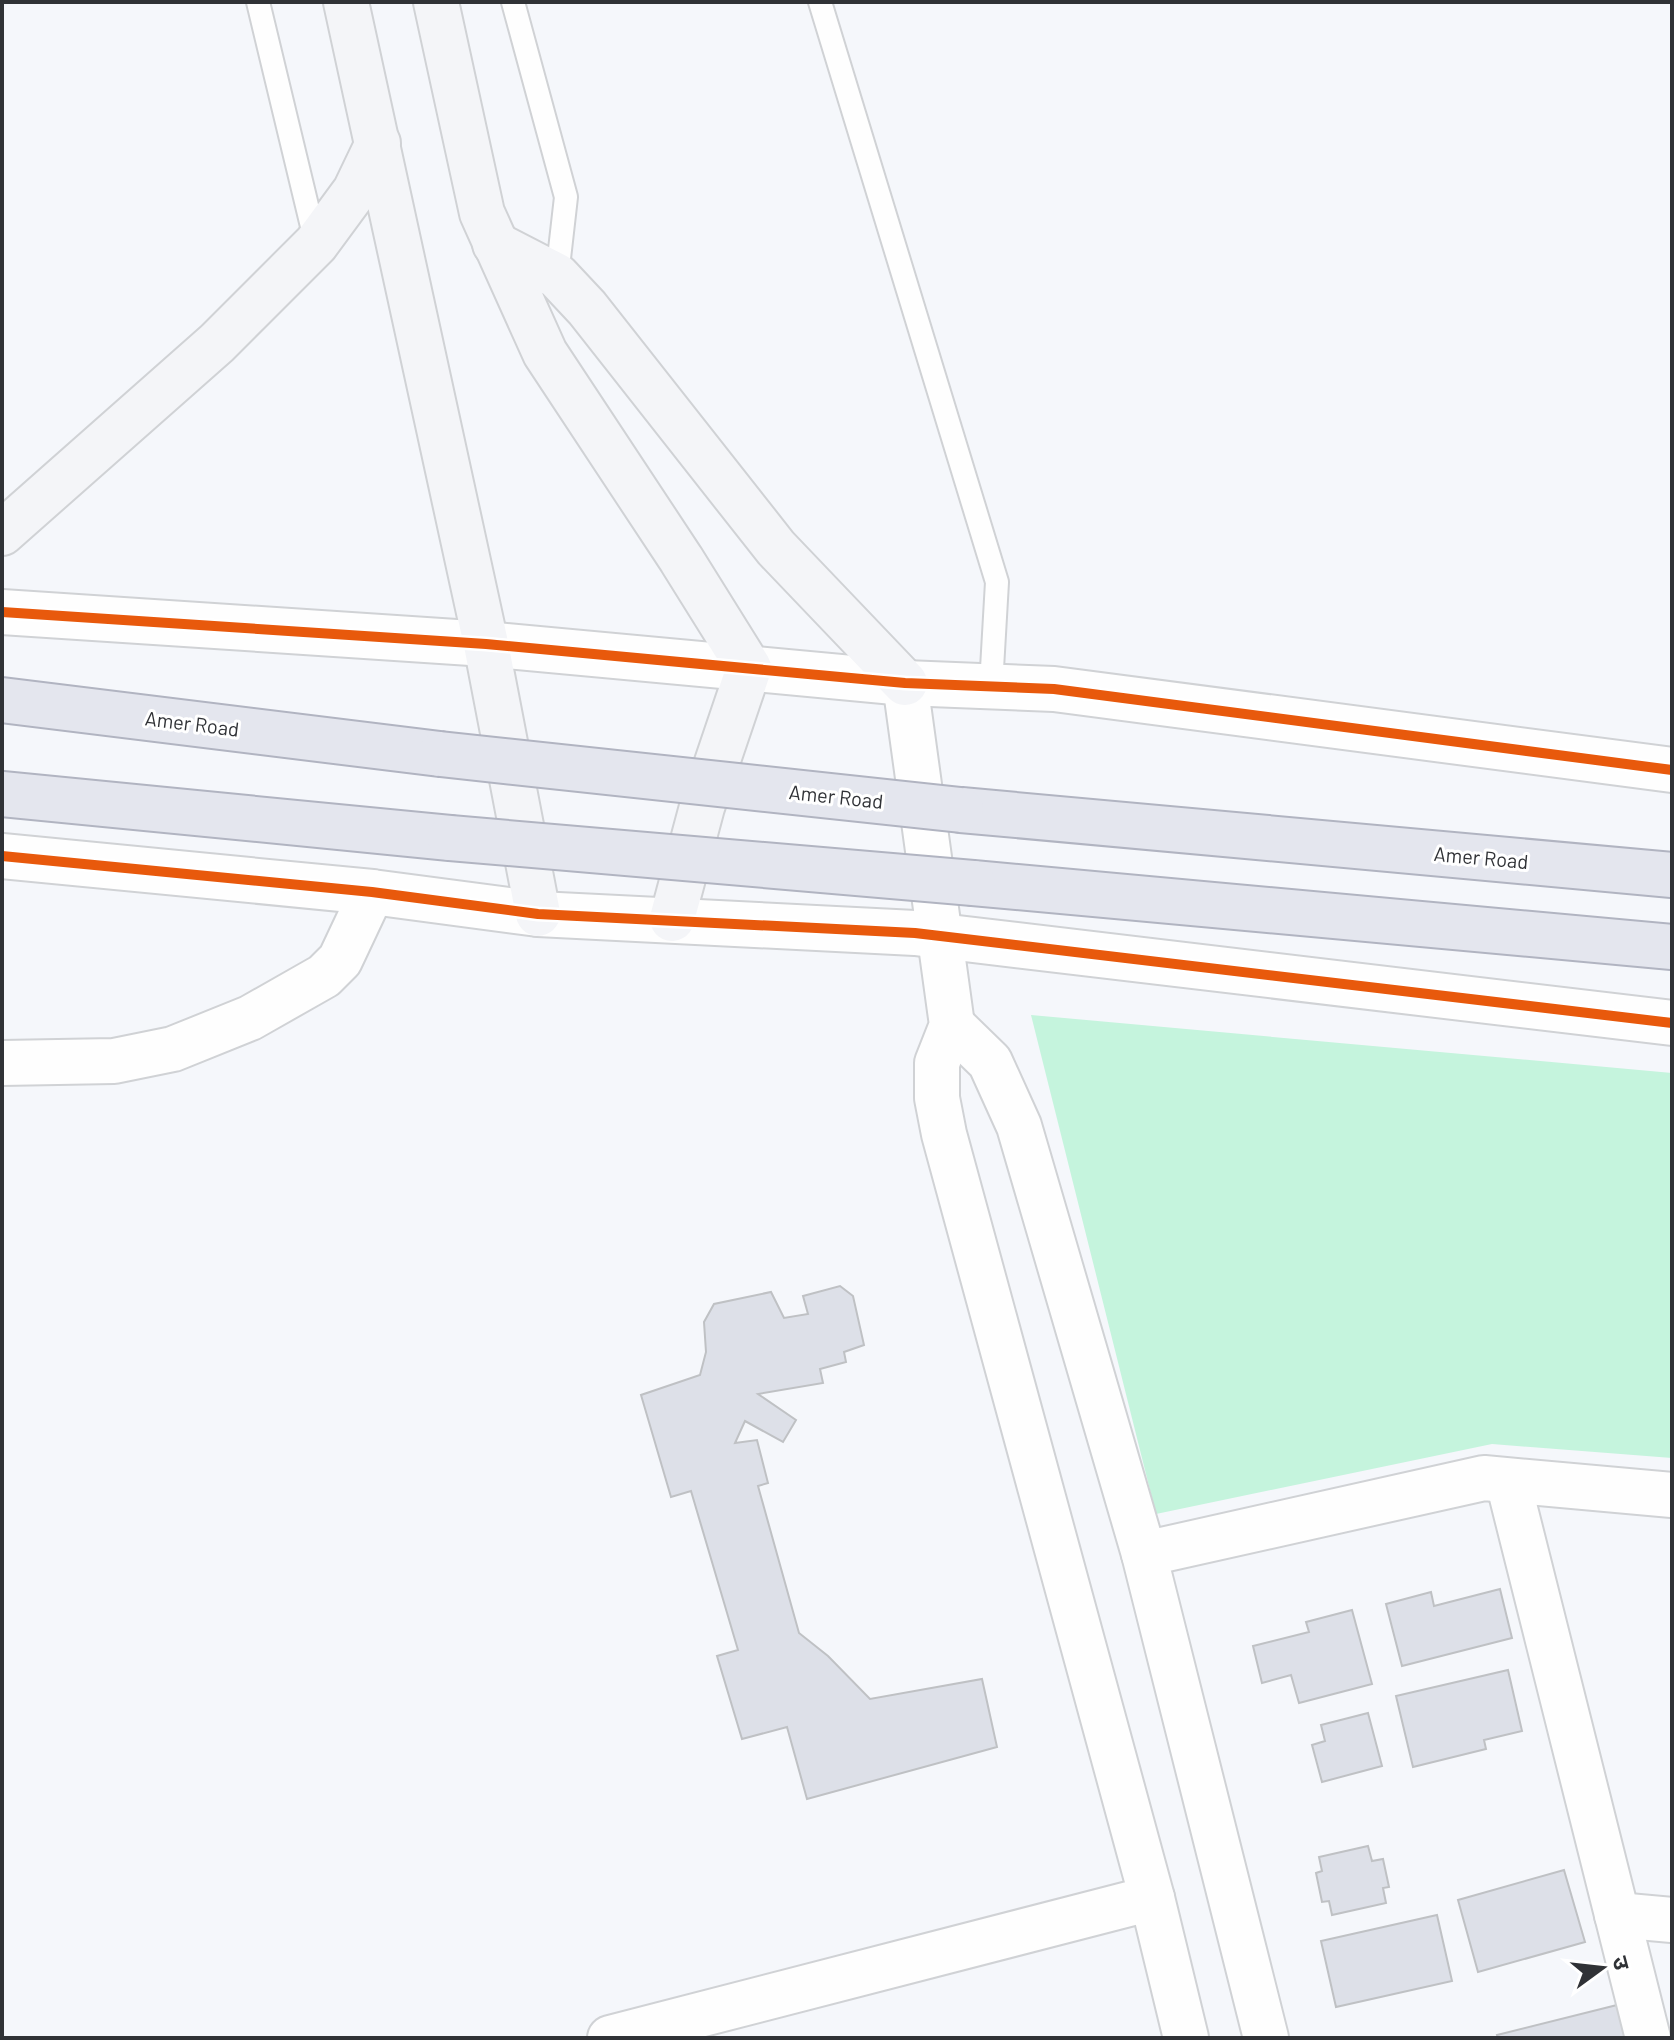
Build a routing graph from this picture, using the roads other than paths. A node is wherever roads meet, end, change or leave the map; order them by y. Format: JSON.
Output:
{"nodes":[{"id":1,"x":258,"y":2,"type":"edge"},
{"id":2,"x":346,"y":2,"type":"edge"},
{"id":3,"x":436,"y":2,"type":"edge"},
{"id":4,"x":513,"y":2,"type":"edge"},
{"id":5,"x":820,"y":2,"type":"edge"},
{"id":6,"x":378,"y":143,"type":"junction"},
{"id":7,"x":316,"y":244,"type":"junction"},
{"id":8,"x":495,"y":244,"type":"junction"},
{"id":9,"x":557,"y":276,"type":"junction"},
{"id":10,"x":2,"y":533,"type":"edge"},
{"id":11,"x":2,"y":612,"type":"edge"},
{"id":12,"x":486,"y":644,"type":"junction"},
{"id":13,"x":749,"y":668,"type":"junction"},
{"id":14,"x":905,"y":683,"type":"junction"},
{"id":15,"x":991,"y":686,"type":"junction"},
{"id":16,"x":2,"y":700,"type":"edge"},
{"id":17,"x":1672,"y":770,"type":"edge"},
{"id":18,"x":2,"y":794,"type":"edge"},
{"id":19,"x":2,"y":856,"type":"edge"},
{"id":20,"x":1672,"y":875,"type":"edge"},
{"id":21,"x":372,"y":892,"type":"junction"},
{"id":22,"x":538,"y":914,"type":"junction"},
{"id":23,"x":672,"y":919,"type":"junction"},
{"id":24,"x":940,"y":937,"type":"junction"},
{"id":25,"x":1672,"y":947,"type":"edge"},
{"id":26,"x":1672,"y":1023,"type":"edge"},
{"id":27,"x":952,"y":1025,"type":"junction"},
{"id":28,"x":2,"y":1063,"type":"edge"},
{"id":29,"x":1508,"y":1481,"type":"junction"},
{"id":30,"x":1672,"y":1495,"type":"edge"},
{"id":31,"x":1144,"y":1554,"type":"junction"},
{"id":32,"x":1152,"y":1898,"type":"junction"},
{"id":33,"x":1617,"y":1915,"type":"junction"},
{"id":34,"x":1672,"y":1920,"type":"edge"},
{"id":35,"x":610,"y":2038,"type":"edge"},
{"id":36,"x":1186,"y":2038,"type":"edge"},
{"id":37,"x":1266,"y":2038,"type":"edge"},
{"id":38,"x":1648,"y":2038,"type":"edge"}],
"edges":[{"from":1,"to":7,"type":"lane"},
{"from":2,"to":6,"type":"main road"},
{"from":3,"to":8,"type":"main road"},
{"from":4,"to":9,"type":"lane"},
{"from":5,"to":15,"type":"lane"},
{"from":6,"to":7,"type":"main road"},
{"from":6,"to":12,"type":"main road"},
{"from":7,"to":10,"type":"main road"},
{"from":8,"to":9,"type":"main road"},
{"from":8,"to":13,"type":"main road"},
{"from":9,"to":14,"type":"main road"},
{"from":11,"to":12,"type":"street"},
{"from":12,"to":13,"type":"street"},
{"from":12,"to":22,"type":"main road"},
{"from":13,"to":14,"type":"street"},
{"from":13,"to":23,"type":"main road"},
{"from":14,"to":15,"type":"street"},
{"from":14,"to":24,"type":"street"},
{"from":15,"to":17,"type":"street"},
{"from":16,"to":20,"type":"highway","name":"Amer Road","bridge":true},
{"from":18,"to":25,"type":"highway","bridge":true},
{"from":19,"to":21,"type":"street"},
{"from":21,"to":22,"type":"street"},
{"from":21,"to":28,"type":"street"},
{"from":22,"to":23,"type":"street"},
{"from":23,"to":24,"type":"street"},
{"from":24,"to":26,"type":"street"},
{"from":24,"to":27,"type":"street"},
{"from":27,"to":31,"type":"street"},
{"from":27,"to":32,"type":"street"},
{"from":29,"to":30,"type":"street"},
{"from":29,"to":31,"type":"street"},
{"from":29,"to":33,"type":"street"},
{"from":31,"to":37,"type":"street"},
{"from":32,"to":35,"type":"street"},
{"from":32,"to":36,"type":"street"},
{"from":33,"to":34,"type":"street"},
{"from":33,"to":38,"type":"street"}]}
